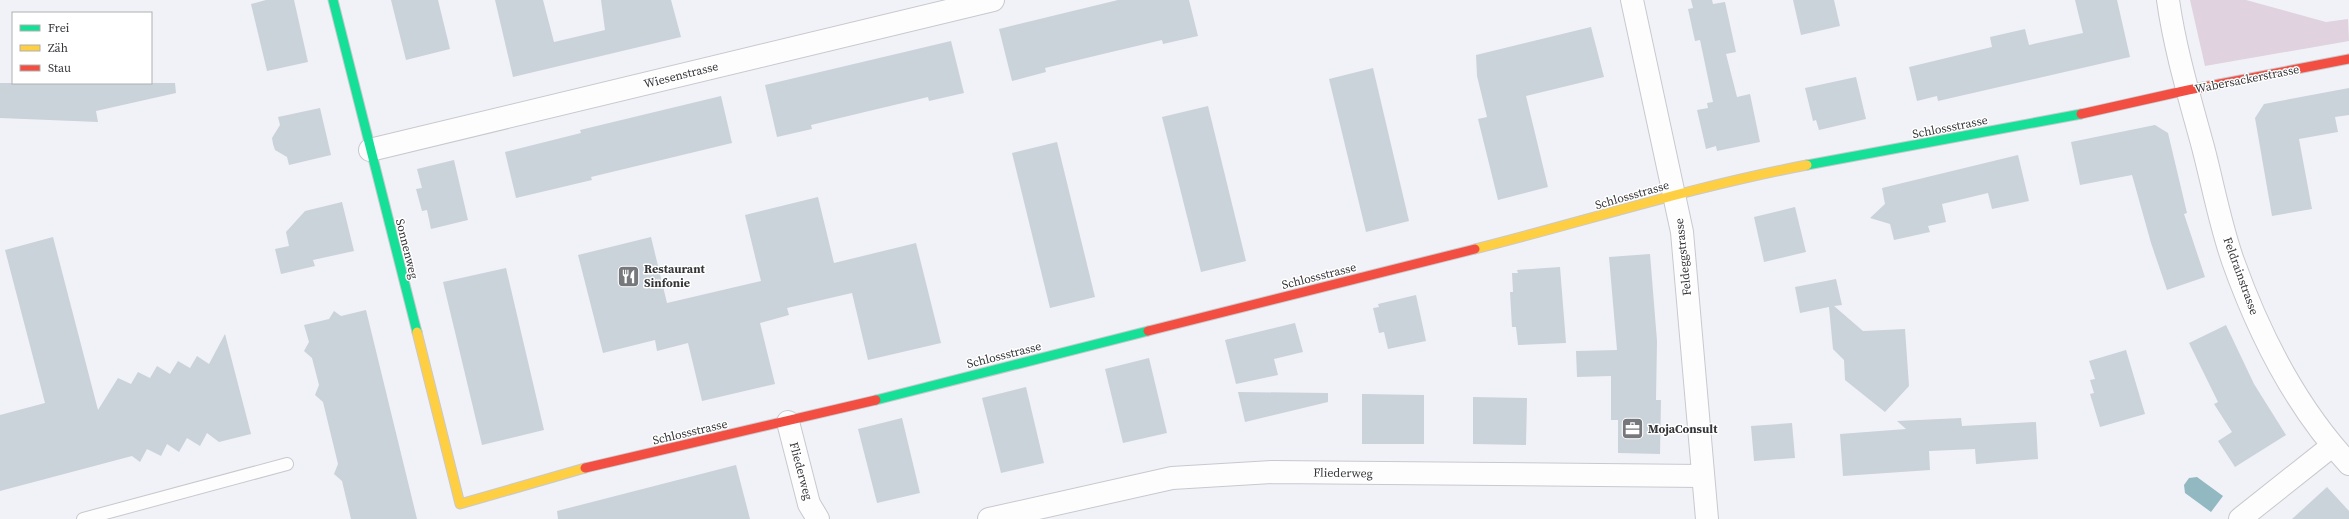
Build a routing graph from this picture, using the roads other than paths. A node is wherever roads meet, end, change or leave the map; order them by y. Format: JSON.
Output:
{"nodes":[{"id":1,"x":333,"y":0,"type":"edge"},
{"id":2,"x":993,"y":0,"type":"edge"},
{"id":3,"x":1632,"y":0,"type":"edge"},
{"id":4,"x":2168,"y":0,"type":"edge"},
{"id":5,"x":2349,"y":59,"type":"edge"},
{"id":6,"x":2188,"y":90,"type":"junction"},
{"id":7,"x":370,"y":150,"type":"junction"},
{"id":8,"x":1674,"y":195,"type":"junction"},
{"id":9,"x":788,"y":422,"type":"junction"},
{"id":10,"x":2332,"y":446,"type":"junction"},
{"id":11,"x":287,"y":464,"type":"dead end"},
{"id":12,"x":2349,"y":464,"type":"edge"},
{"id":13,"x":1702,"y":476,"type":"junction"},
{"id":14,"x":460,"y":504,"type":"joint"},
{"id":15,"x":83,"y":519,"type":"edge"},
{"id":16,"x":818,"y":519,"type":"edge"},
{"id":17,"x":989,"y":519,"type":"edge"},
{"id":18,"x":1706,"y":519,"type":"edge"},
{"id":19,"x":2240,"y":519,"type":"edge"}],
"edges":[{"from":1,"to":7,"type":"street","name":"Sonnenweg"},
{"from":2,"to":7,"type":"street","name":"Wiesenstrasse"},
{"from":3,"to":8,"type":"street","name":"Feldeggstrasse"},
{"from":4,"to":6,"type":"street","name":"Wabersackerstrasse"},
{"from":5,"to":6,"type":"street","name":"Wabersackerstrasse"},
{"from":6,"to":8,"type":"street","name":"Schlossstrasse"},
{"from":6,"to":10,"type":"street","name":"Feldrainstrasse"},
{"from":7,"to":14,"type":"street","name":"Sonnenweg"},
{"from":8,"to":9,"type":"street","name":"Schlossstrasse"},
{"from":8,"to":13,"type":"street","name":"Feldeggstrasse"},
{"from":9,"to":14,"type":"street","name":"Schlossstrasse"},
{"from":9,"to":16,"type":"street","name":"Fliederweg"},
{"from":10,"to":12,"type":"street","name":"Feldrainstrasse"},
{"from":10,"to":19,"type":"street"},
{"from":11,"to":15,"type":"lane"},
{"from":13,"to":17,"type":"street","name":"Fliederweg"},
{"from":13,"to":18,"type":"street","name":"Feldeggstrasse"}]}
